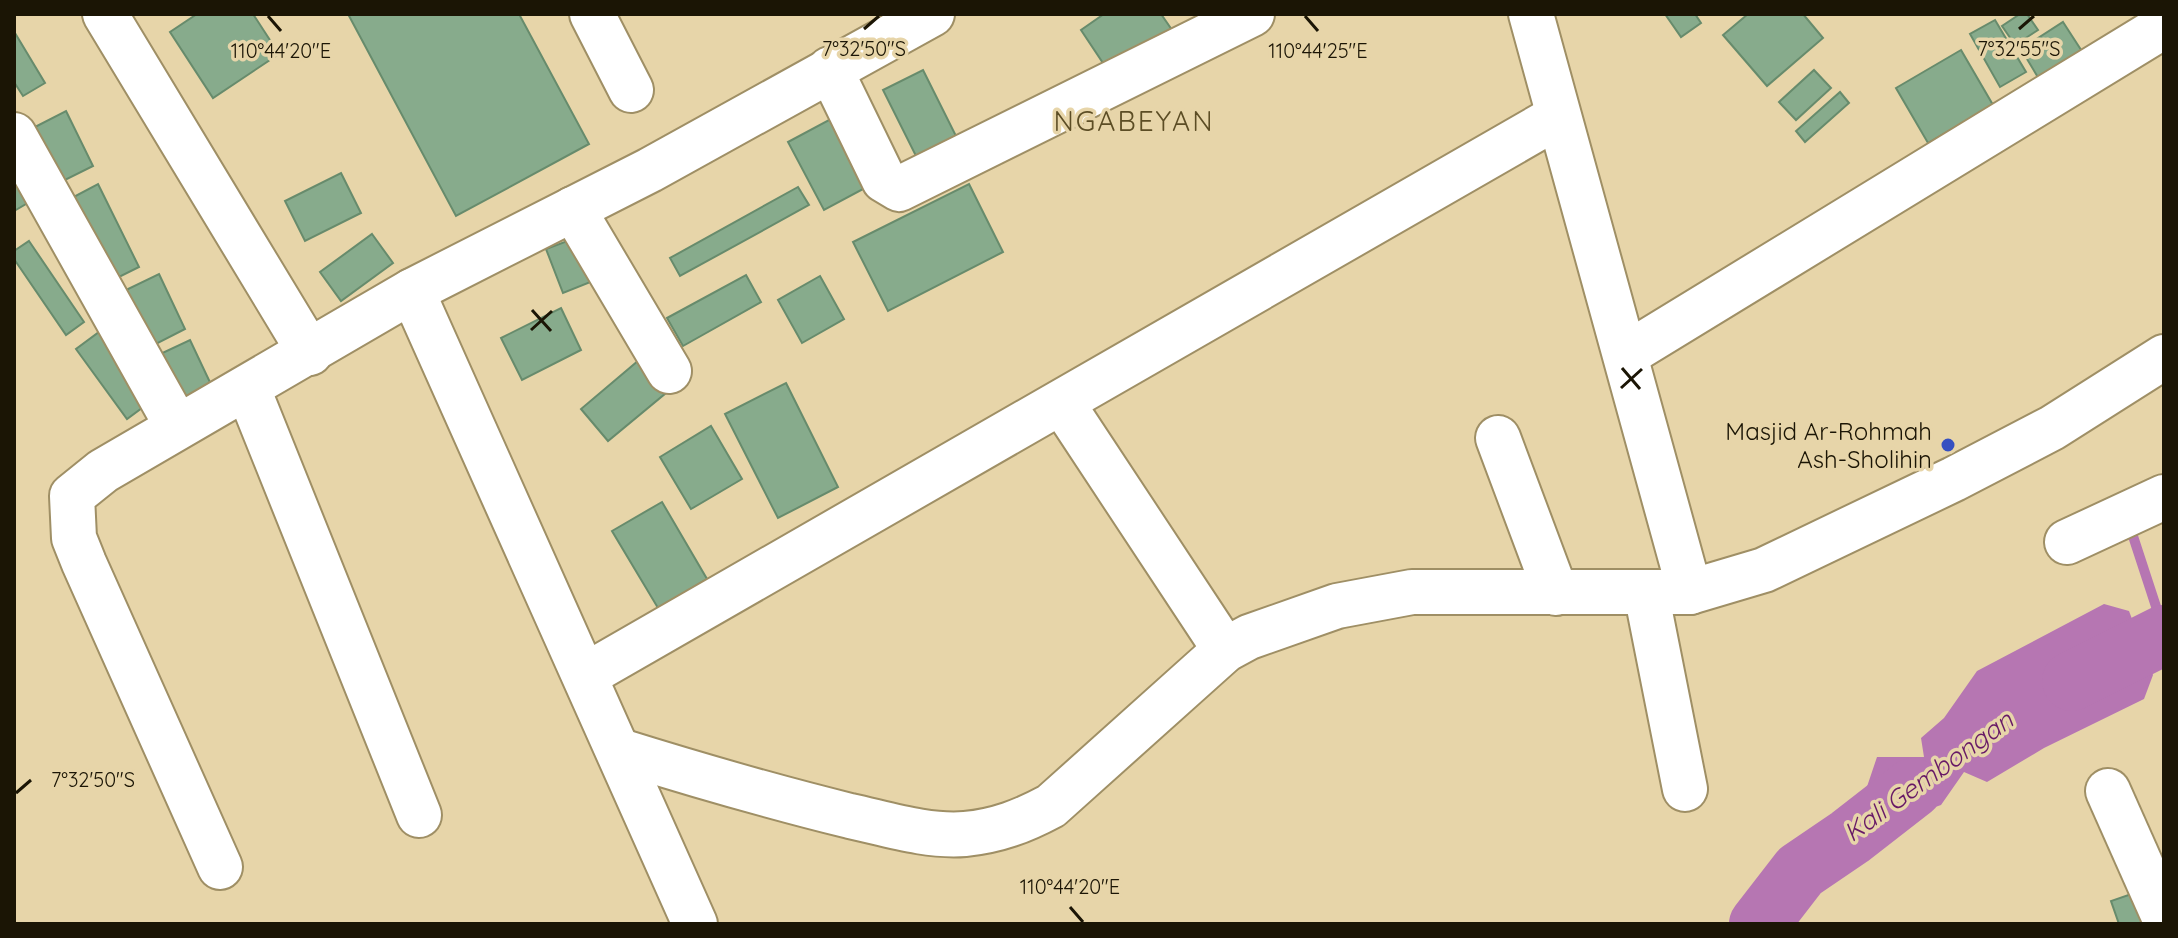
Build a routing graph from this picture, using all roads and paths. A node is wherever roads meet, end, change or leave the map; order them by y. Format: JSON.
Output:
{"nodes":[{"id":1,"x":105,"y":14,"type":"edge"},
{"id":2,"x":592,"y":14,"type":"edge"},
{"id":3,"x":932,"y":14,"type":"edge"},
{"id":4,"x":1252,"y":14,"type":"edge"},
{"id":5,"x":1531,"y":14,"type":"edge"},
{"id":6,"x":2164,"y":26,"type":"edge"},
{"id":7,"x":830,"y":69,"type":"junction"},
{"id":8,"x":631,"y":90,"type":"dead end"},
{"id":9,"x":1557,"y":117,"type":"junction"},
{"id":10,"x":14,"y":135,"type":"edge"},
{"id":11,"x":573,"y":209,"type":"junction"},
{"id":12,"x":412,"y":291,"type":"junction"},
{"id":13,"x":310,"y":353,"type":"junction"},
{"id":14,"x":1627,"y":354,"type":"junction"},
{"id":15,"x":2163,"y":358,"type":"edge"},
{"id":16,"x":669,"y":371,"type":"dead end"},
{"id":17,"x":248,"y":389,"type":"junction"},
{"id":18,"x":1062,"y":403,"type":"junction"},
{"id":19,"x":177,"y":426,"type":"junction"},
{"id":20,"x":1498,"y":438,"type":"dead end"},
{"id":21,"x":2164,"y":497,"type":"edge"},
{"id":22,"x":2067,"y":542,"type":"dead end"},
{"id":23,"x":1646,"y":592,"type":"junction"},
{"id":24,"x":1690,"y":592,"type":"junction"},
{"id":25,"x":1556,"y":593,"type":"junction"},
{"id":26,"x":1225,"y":650,"type":"junction"},
{"id":27,"x":586,"y":675,"type":"junction"},
{"id":28,"x":620,"y":751,"type":"junction"},
{"id":29,"x":1685,"y":789,"type":"dead end"},
{"id":30,"x":2108,"y":791,"type":"dead end"},
{"id":31,"x":419,"y":815,"type":"dead end"},
{"id":32,"x":220,"y":867,"type":"dead end"},
{"id":33,"x":684,"y":898,"type":"edge"},
{"id":34,"x":2164,"y":917,"type":"edge"}],
"edges":[{"from":1,"to":13,"type":"street"},
{"from":2,"to":8,"type":"street"},
{"from":3,"to":7,"type":"street"},
{"from":4,"to":7,"type":"street"},
{"from":5,"to":9,"type":"street"},
{"from":6,"to":14,"type":"street"},
{"from":7,"to":11,"type":"street"},
{"from":9,"to":14,"type":"street"},
{"from":9,"to":18,"type":"street"},
{"from":10,"to":19,"type":"street"},
{"from":11,"to":12,"type":"street"},
{"from":11,"to":16,"type":"street"},
{"from":12,"to":13,"type":"street"},
{"from":12,"to":27,"type":"street"},
{"from":13,"to":17,"type":"street"},
{"from":14,"to":24,"type":"street"},
{"from":15,"to":24,"type":"street"},
{"from":17,"to":19,"type":"street"},
{"from":17,"to":31,"type":"street"},
{"from":18,"to":26,"type":"street"},
{"from":18,"to":27,"type":"street"},
{"from":19,"to":32,"type":"street"},
{"from":20,"to":25,"type":"street"},
{"from":21,"to":22,"type":"street"},
{"from":23,"to":24,"type":"street"},
{"from":23,"to":25,"type":"street"},
{"from":23,"to":29,"type":"street"},
{"from":25,"to":26,"type":"street"},
{"from":26,"to":28,"type":"street"},
{"from":27,"to":28,"type":"street"},
{"from":28,"to":33,"type":"street"},
{"from":30,"to":34,"type":"street"}]}
